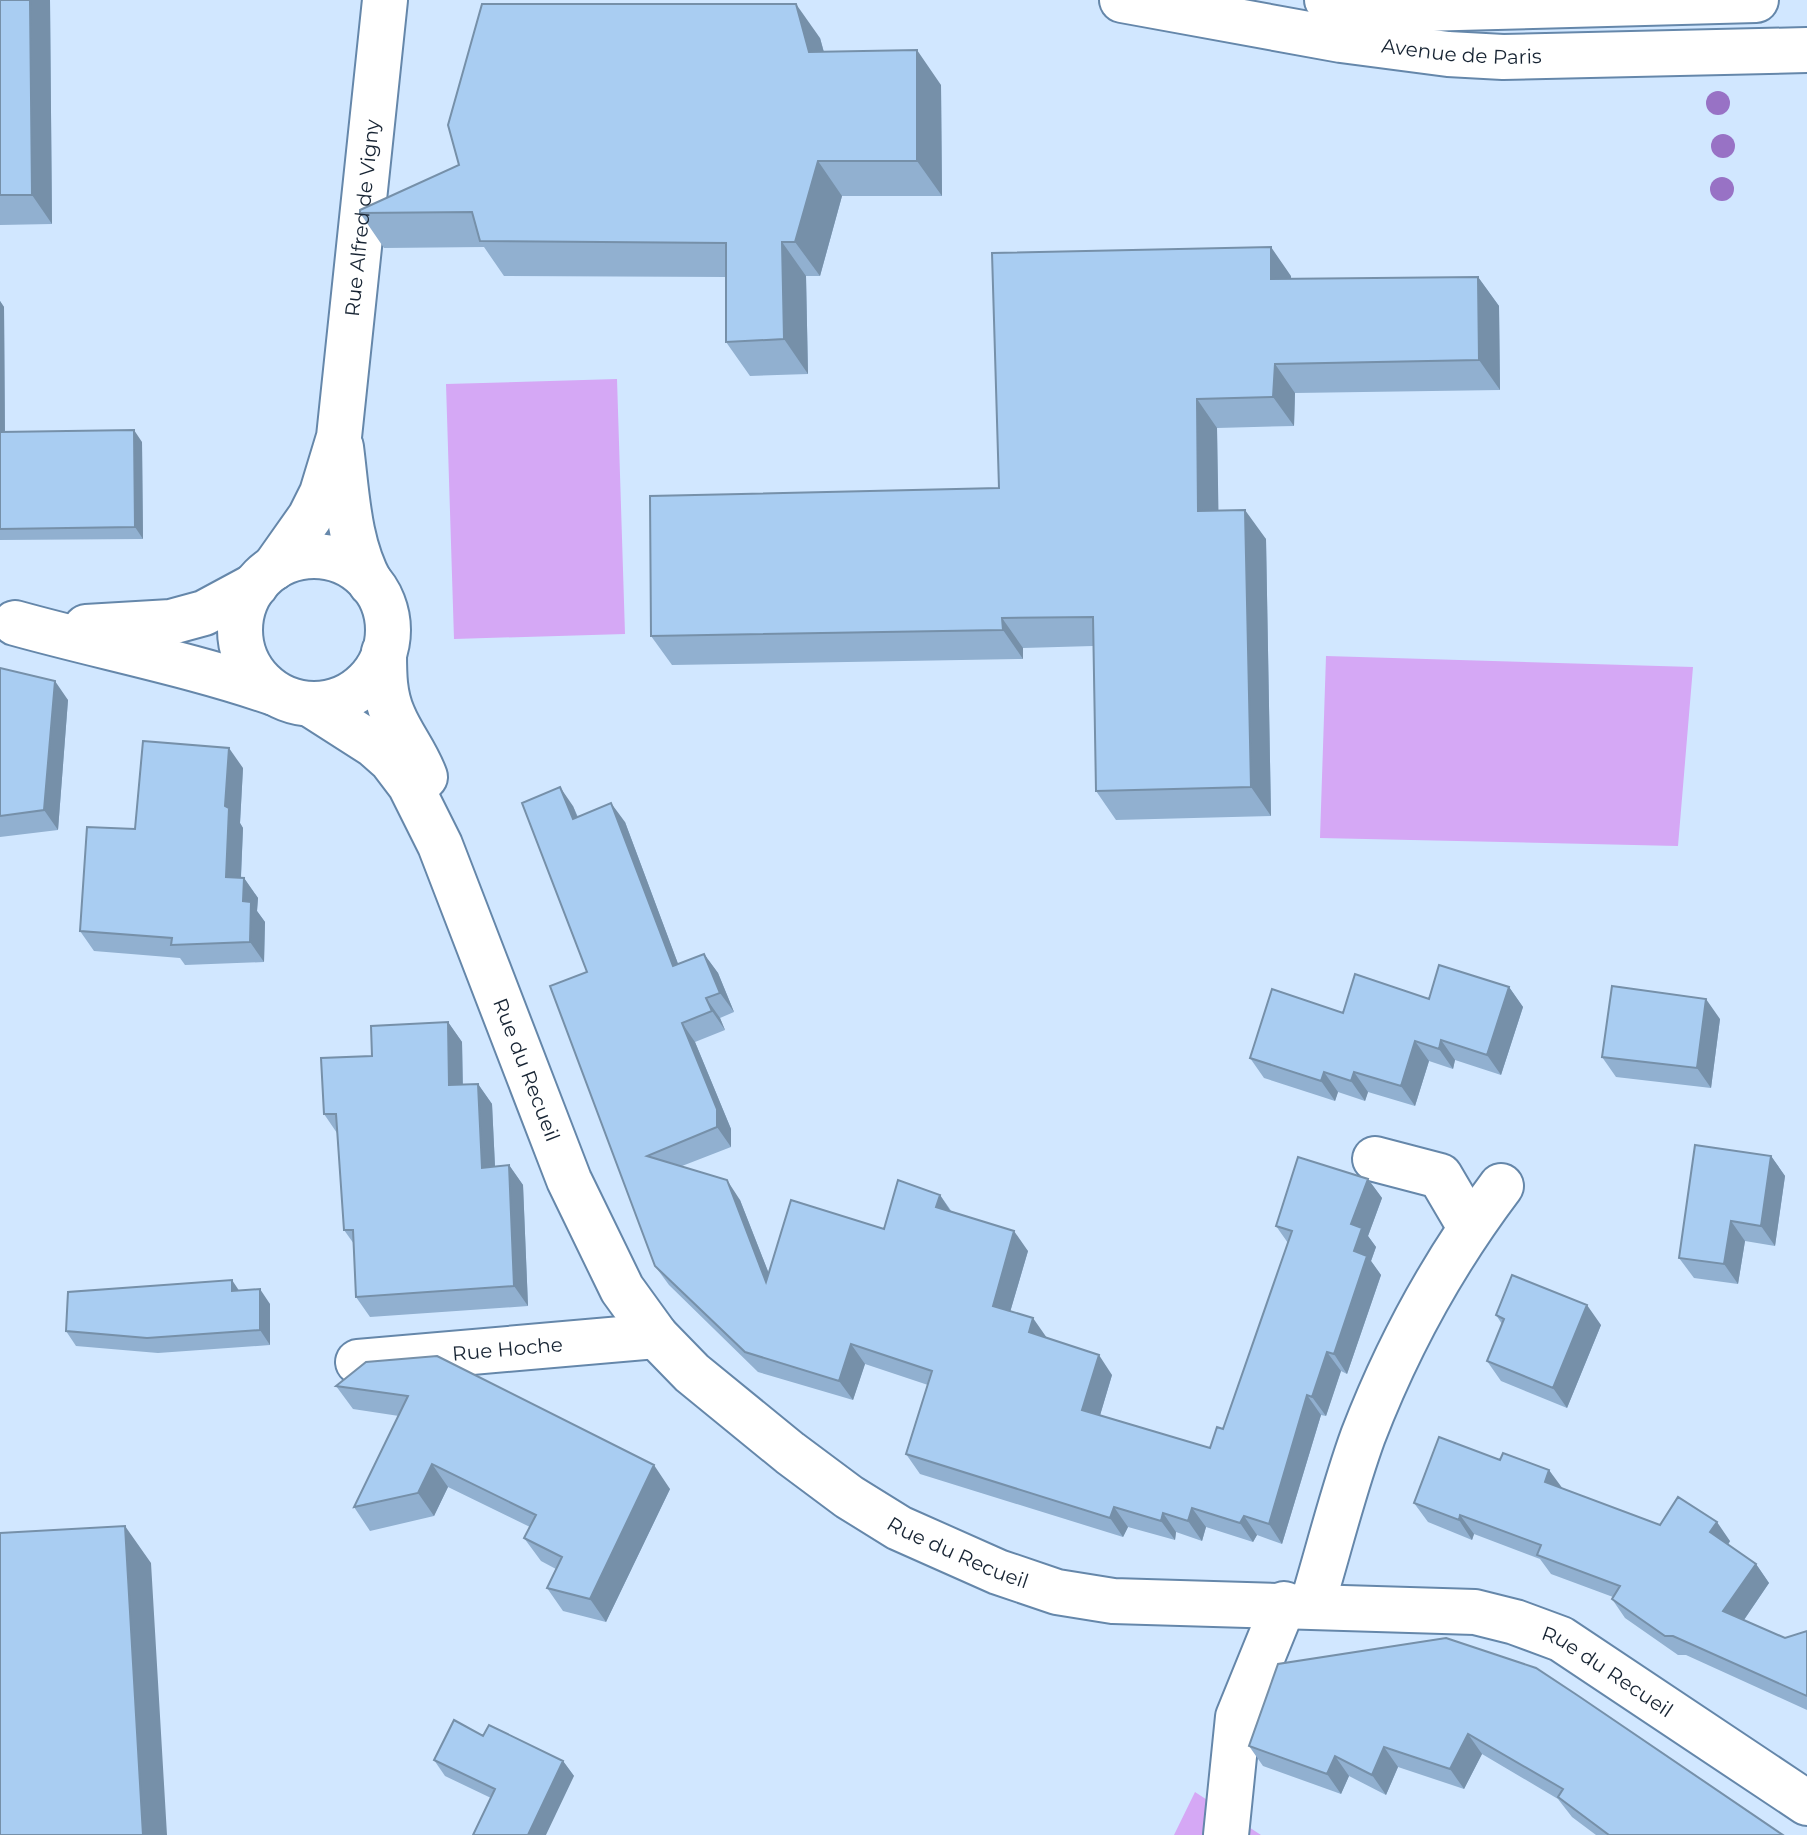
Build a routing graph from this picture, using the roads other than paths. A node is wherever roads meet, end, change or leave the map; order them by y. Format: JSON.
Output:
{"nodes":[{"id":1,"x":385,"y":0,"type":"edge"},
{"id":2,"x":1122,"y":0,"type":"edge"},
{"id":3,"x":1327,"y":0,"type":"edge"},
{"id":4,"x":1756,"y":0,"type":"edge"},
{"id":5,"x":1807,"y":50,"type":"edge"},
{"id":6,"x":339,"y":437,"type":"junction"},
{"id":7,"x":265,"y":577,"type":"junction"},
{"id":8,"x":371,"y":584,"type":"junction"},
{"id":9,"x":8,"y":621,"type":"edge"},
{"id":10,"x":384,"y":652,"type":"junction"},
{"id":11,"x":292,"y":699,"type":"junction"},
{"id":12,"x":440,"y":845,"type":"junction"},
{"id":13,"x":1375,"y":1159,"type":"dead end"},
{"id":14,"x":1501,"y":1186,"type":"dead end"},
{"id":15,"x":1470,"y":1227,"type":"junction"},
{"id":16,"x":656,"y":1336,"type":"junction"},
{"id":17,"x":358,"y":1362,"type":"dead end"},
{"id":18,"x":1298,"y":1605,"type":"junction"},
{"id":19,"x":1807,"y":1803,"type":"edge"},
{"id":20,"x":1226,"y":1835,"type":"edge"}],
"edges":[{"from":1,"to":6,"type":"street","name":"Rue Alfred de Vigny"},
{"from":2,"to":5,"type":"street","name":"Avenue de Paris"},
{"from":3,"to":4,"type":"street","name":"Avenue de Paris"},
{"from":6,"to":7,"type":"street","name":"Rue Alfred de Vigny"},
{"from":6,"to":8,"type":"street","name":"Rue Alfred de Vigny"},
{"from":7,"to":8,"type":"street"},
{"from":7,"to":9,"type":"street","name":"Rue du Recueil"},
{"from":7,"to":11,"type":"street"},
{"from":8,"to":10,"type":"street"},
{"from":9,"to":11,"type":"street","name":"Rue du Recueil"},
{"from":10,"to":11,"type":"street"},
{"from":10,"to":12,"type":"street","name":"Rue du Recueil"},
{"from":11,"to":12,"type":"street","name":"Rue du Recueil"},
{"from":12,"to":16,"type":"street","name":"Rue du Recueil"},
{"from":13,"to":15,"type":"street"},
{"from":14,"to":15,"type":"street"},
{"from":15,"to":18,"type":"street"},
{"from":16,"to":17,"type":"street","name":"Rue Hoche"},
{"from":16,"to":18,"type":"street","name":"Rue du Recueil"},
{"from":18,"to":19,"type":"street","name":"Rue du Recueil"},
{"from":18,"to":20,"type":"street"}]}
